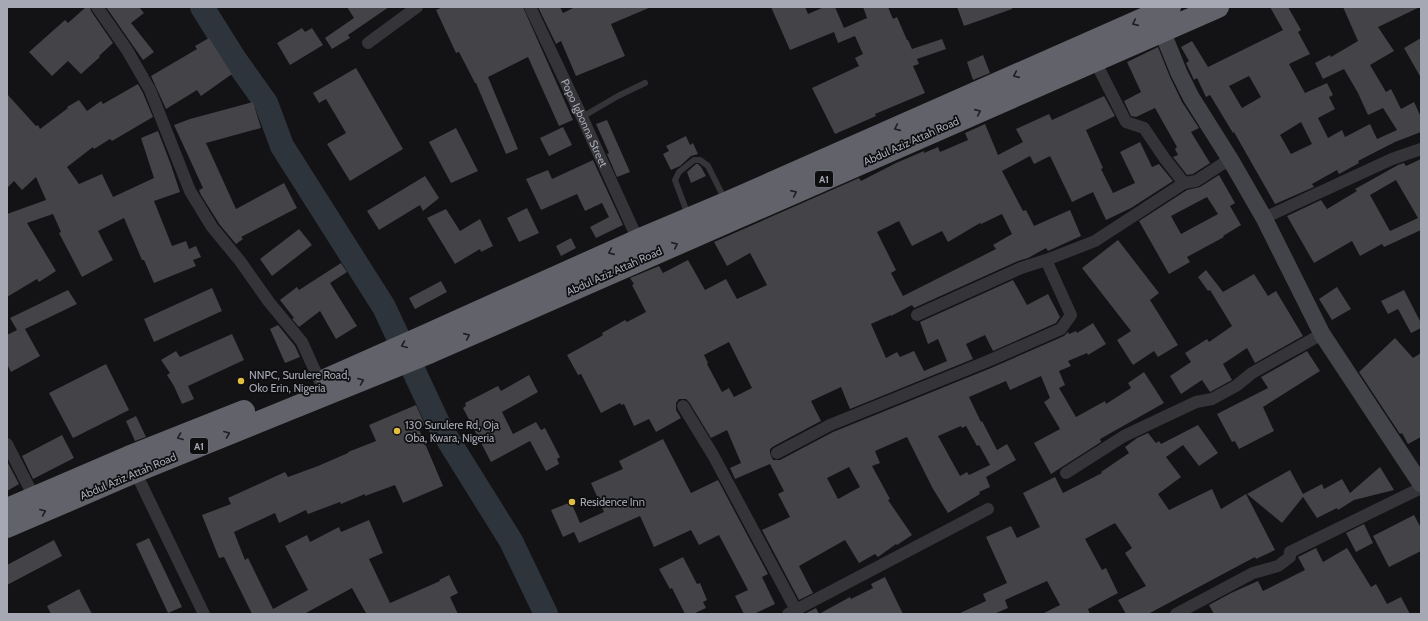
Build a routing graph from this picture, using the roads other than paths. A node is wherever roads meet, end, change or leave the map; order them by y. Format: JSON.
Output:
{"nodes":[{"id":1,"x":97,"y":7,"type":"edge"},
{"id":2,"x":418,"y":7,"type":"edge"},
{"id":3,"x":530,"y":7,"type":"edge"},
{"id":4,"x":1218,"y":7,"type":"edge"},
{"id":5,"x":1162,"y":14,"type":"edge"},
{"id":6,"x":368,"y":43,"type":"dead end"},
{"id":7,"x":1095,"y":61,"type":"junction"},
{"id":8,"x":644,"y":83,"type":"dead end"},
{"id":9,"x":582,"y":117,"type":"junction"},
{"id":10,"x":1421,"y":149,"type":"edge"},
{"id":11,"x":1230,"y":159,"type":"junction"},
{"id":12,"x":1184,"y":183,"type":"junction"},
{"id":13,"x":726,"y":203,"type":"junction"},
{"id":14,"x":689,"y":218,"type":"junction"},
{"id":15,"x":1264,"y":218,"type":"junction"},
{"id":16,"x":638,"y":240,"type":"junction"},
{"id":17,"x":1046,"y":260,"type":"junction"},
{"id":18,"x":917,"y":315,"type":"dead end"},
{"id":19,"x":1322,"y":334,"type":"junction"},
{"id":20,"x":428,"y":344,"type":"junction"},
{"id":21,"x":389,"y":361,"type":"junction"},
{"id":22,"x":320,"y":382,"type":"junction"},
{"id":23,"x":682,"y":406,"type":"dead end"},
{"id":24,"x":7,"y":444,"type":"edge"},
{"id":25,"x":777,"y":453,"type":"dead end"},
{"id":26,"x":131,"y":464,"type":"junction"},
{"id":27,"x":1066,"y":473,"type":"dead end"},
{"id":28,"x":1421,"y":484,"type":"edge"},
{"id":29,"x":1421,"y":488,"type":"edge"},
{"id":30,"x":34,"y":497,"type":"junction"},
{"id":31,"x":7,"y":509,"type":"edge"},
{"id":32,"x":988,"y":509,"type":"dead end"},
{"id":33,"x":7,"y":527,"type":"edge"},
{"id":34,"x":792,"y":612,"type":"edge"},
{"id":35,"x":204,"y":614,"type":"edge"},
{"id":36,"x":1176,"y":614,"type":"edge"}],
"edges":[{"from":1,"to":22,"type":"street"},
{"from":2,"to":6,"type":"street"},
{"from":3,"to":9,"type":"street","name":"Popo Igbonna Street"},
{"from":4,"to":5,"type":"highway","name":"Abdul Aziz Attah Road","number":"A1"},
{"from":5,"to":7,"type":"highway","name":"Abdul Aziz Attah Road","number":"A1"},
{"from":5,"to":11,"type":"street"},
{"from":5,"to":13,"type":"highway","name":"Abdul Aziz Attah Road","number":"A1","one_way":true},
{"from":7,"to":12,"type":"street"},
{"from":20,"to":7,"type":"highway","name":"Abdul Aziz Attah Road","number":"A1","one_way":true},
{"from":8,"to":9,"type":"lane"},
{"from":9,"to":16,"type":"street","name":"Popo Igbonna Street"},
{"from":10,"to":15,"type":"street"},
{"from":11,"to":12,"type":"street"},
{"from":11,"to":15,"type":"street"},
{"from":12,"to":17,"type":"street"},
{"from":13,"to":14,"type":"highway","name":"Abdul Aziz Attah Road","number":"A1"},
{"from":13,"to":14,"type":"lane"},
{"from":14,"to":16,"type":"highway","name":"Abdul Aziz Attah Road","number":"A1"},
{"from":15,"to":19,"type":"street"},
{"from":16,"to":20,"type":"highway","name":"Abdul Aziz Attah Road","number":"A1","one_way":true},
{"from":17,"to":18,"type":"street"},
{"from":17,"to":25,"type":"street"},
{"from":19,"to":27,"type":"street"},
{"from":19,"to":28,"type":"street"},
{"from":20,"to":21,"type":"highway","name":"Abdul Aziz Attah Road","number":"A1"},
{"from":21,"to":22,"type":"highway","name":"Abdul Aziz Attah Road","number":"A1"},
{"from":26,"to":21,"type":"highway","name":"Abdul Aziz Attah Road","number":"A1","one_way":true},
{"from":22,"to":26,"type":"highway","name":"Abdul Aziz Attah Road","number":"A1","one_way":true},
{"from":23,"to":34,"type":"street"},
{"from":24,"to":30,"type":"street"},
{"from":26,"to":30,"type":"highway","name":"Abdul Aziz Attah Road","number":"A1"},
{"from":33,"to":26,"type":"highway","name":"Abdul Aziz Attah Road","number":"A1","one_way":true},
{"from":26,"to":35,"type":"street"},
{"from":29,"to":36,"type":"street"},
{"from":30,"to":31,"type":"highway","name":"Abdul Aziz Attah Road","number":"A1"},
{"from":32,"to":34,"type":"street"}]}
